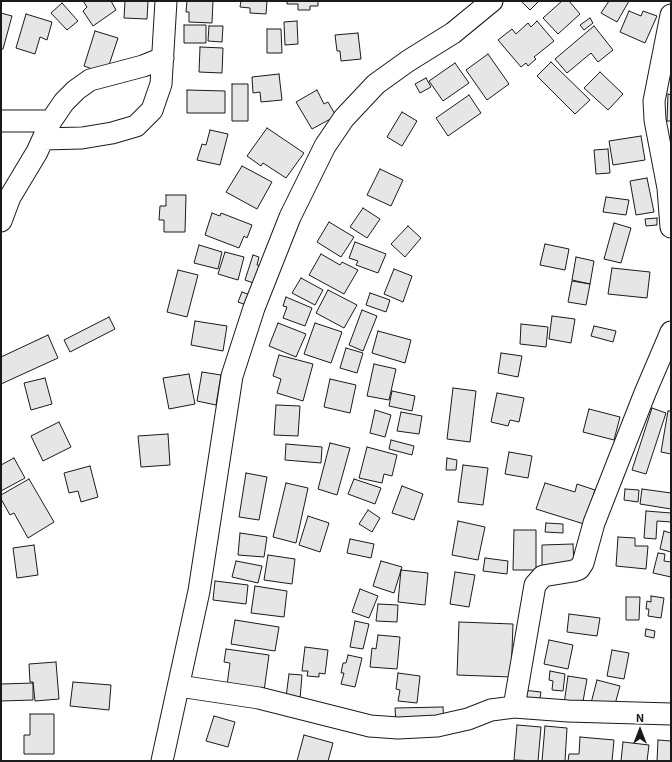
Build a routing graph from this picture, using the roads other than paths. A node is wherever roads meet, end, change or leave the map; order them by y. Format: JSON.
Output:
{"nodes":[{"id":1,"x":166,"y":1,"type":"edge"},
{"id":2,"x":492,"y":1,"type":"edge"},
{"id":3,"x":671,"y":15,"type":"edge"},
{"id":4,"x":163,"y":58,"type":"junction"},
{"id":5,"x":1,"y":122,"type":"edge"},
{"id":6,"x":47,"y":130,"type":"junction"},
{"id":7,"x":1,"y":221,"type":"edge"},
{"id":8,"x":671,"y":227,"type":"edge"},
{"id":9,"x":671,"y":332,"type":"edge"},
{"id":10,"x":179,"y":686,"type":"junction"},
{"id":11,"x":514,"y":707,"type":"junction"},
{"id":12,"x":671,"y":714,"type":"edge"},
{"id":13,"x":162,"y":761,"type":"edge"}],
"edges":[{"from":1,"to":4,"type":"street"},
{"from":2,"to":10,"type":"street"},
{"from":3,"to":8,"type":"street"},
{"from":4,"to":6,"type":"street"},
{"from":4,"to":6,"type":"street"},
{"from":5,"to":6,"type":"street"},
{"from":6,"to":7,"type":"street"},
{"from":9,"to":11,"type":"street"},
{"from":10,"to":11,"type":"street"},
{"from":10,"to":13,"type":"street"},
{"from":11,"to":12,"type":"street"}]}
